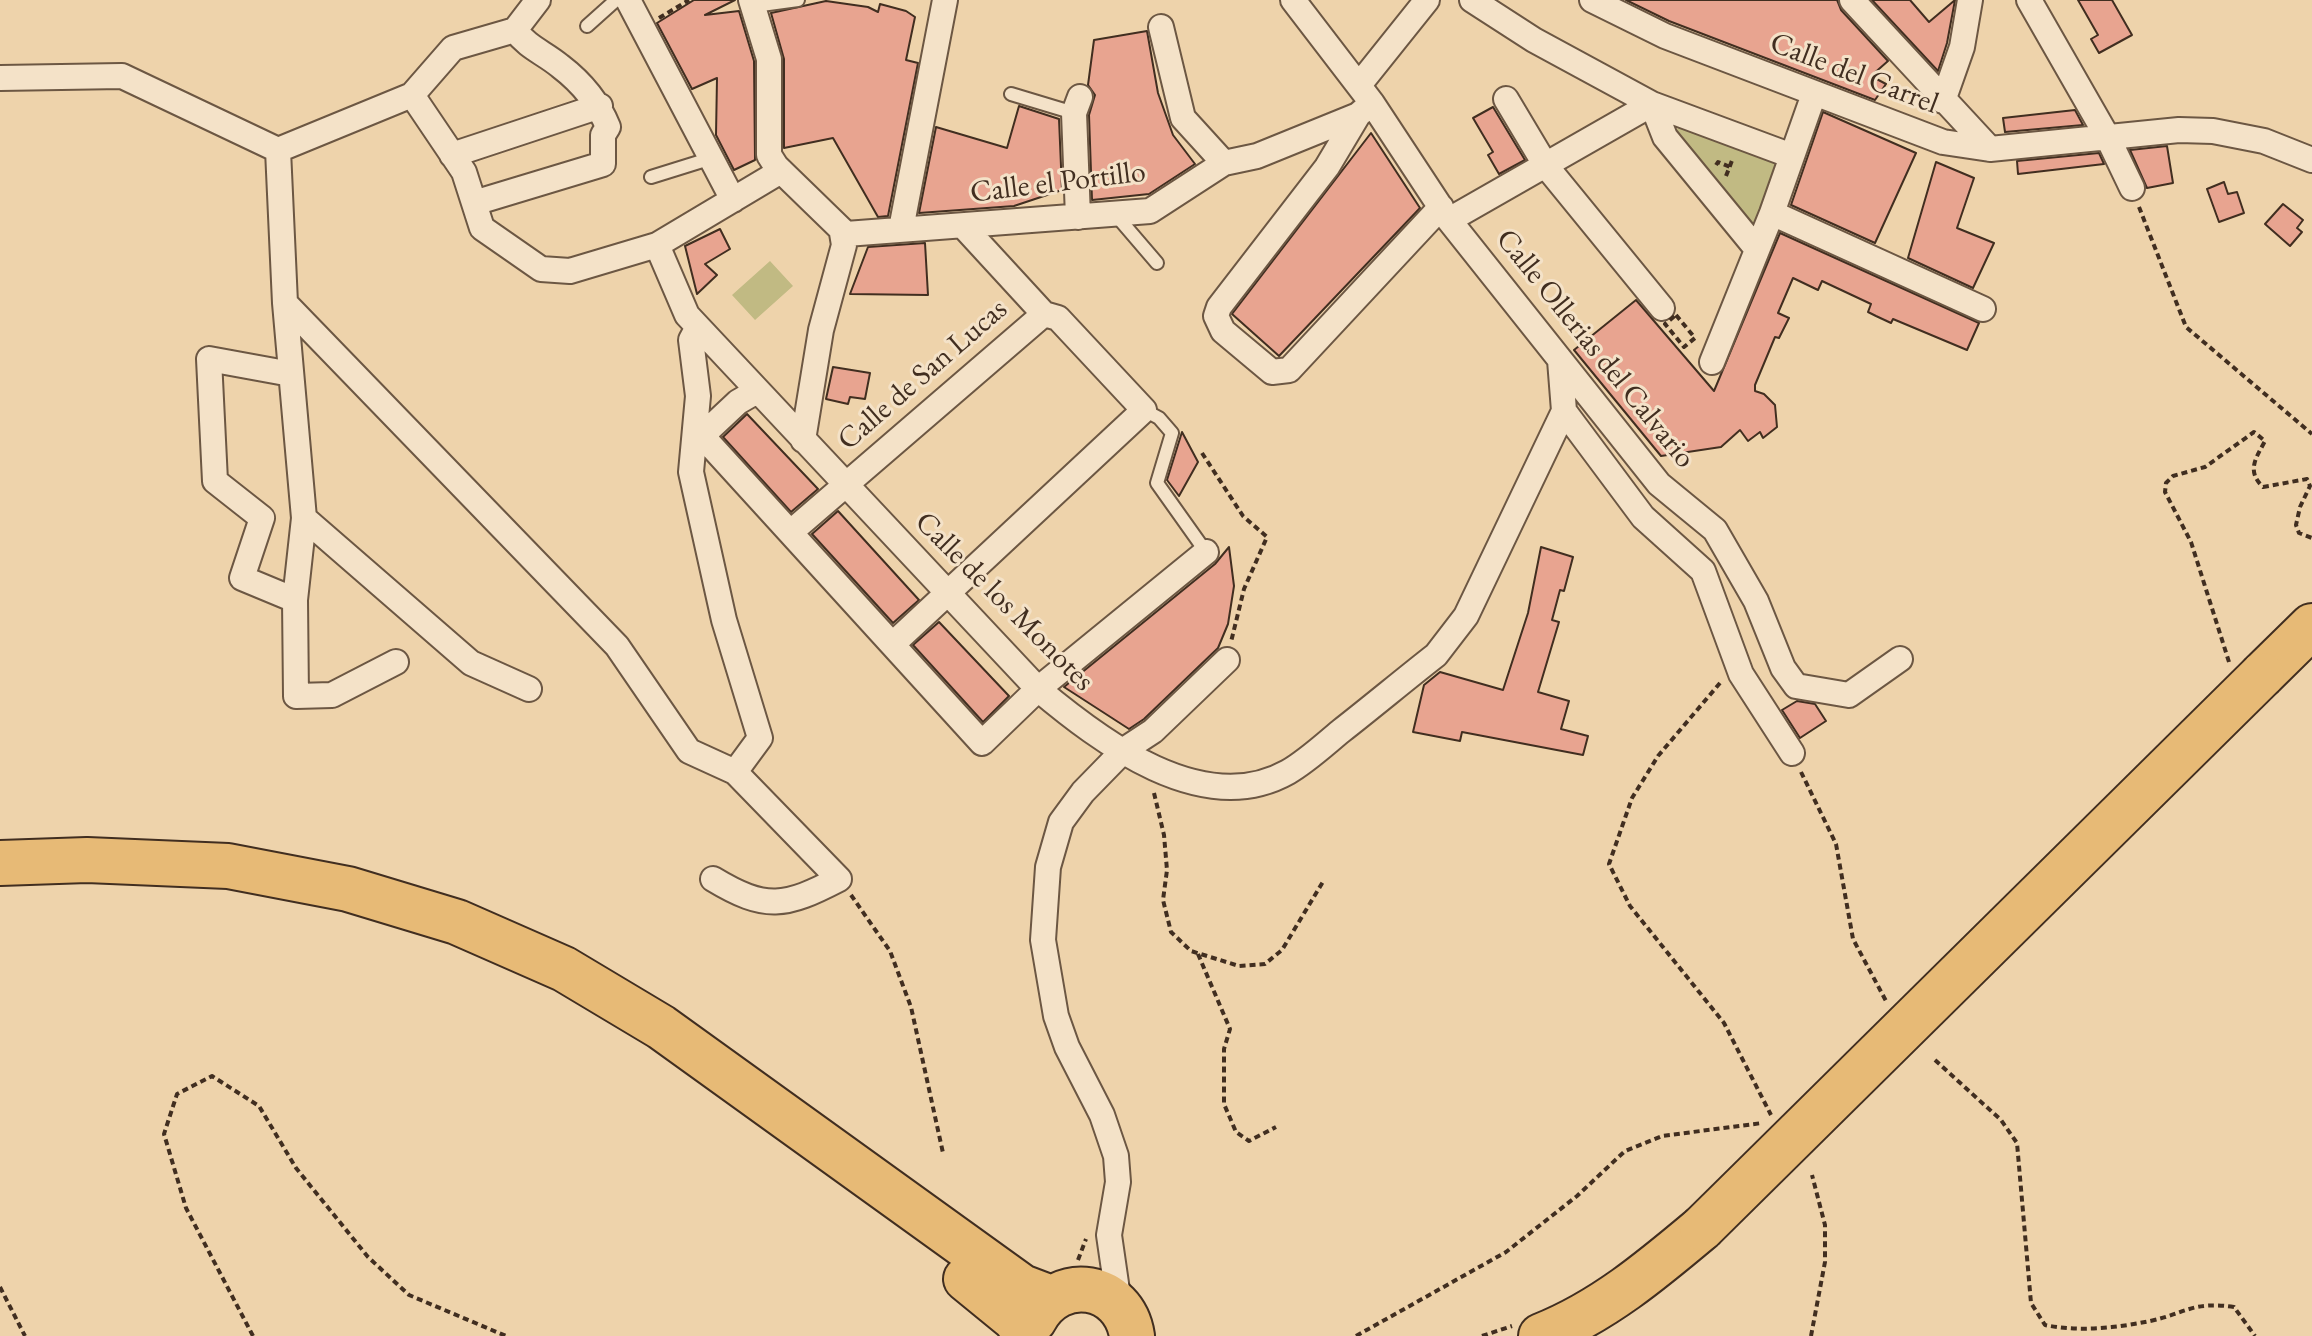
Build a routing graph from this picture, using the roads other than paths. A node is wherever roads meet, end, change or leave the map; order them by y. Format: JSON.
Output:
{"nodes":[{"id":1,"x":538,"y":0,"type":"edge"},
{"id":2,"x":616,"y":0,"type":"edge"},
{"id":3,"x":628,"y":0,"type":"edge"},
{"id":4,"x":798,"y":0,"type":"edge"},
{"id":5,"x":945,"y":0,"type":"edge"},
{"id":6,"x":1293,"y":0,"type":"edge"},
{"id":7,"x":1472,"y":0,"type":"edge"},
{"id":8,"x":1592,"y":0,"type":"edge"},
{"id":9,"x":1852,"y":0,"type":"edge"},
{"id":10,"x":1970,"y":0,"type":"edge"},
{"id":11,"x":2029,"y":0,"type":"edge"},
{"id":12,"x":752,"y":3,"type":"edge"},
{"id":13,"x":1419,"y":14,"type":"edge"},
{"id":14,"x":587,"y":26,"type":"dead end"},
{"id":15,"x":1161,"y":27,"type":"dead end"},
{"id":16,"x":515,"y":30,"type":"junction"},
{"id":17,"x":0,"y":78,"type":"edge"},
{"id":18,"x":1011,"y":94,"type":"dead end"},
{"id":19,"x":1814,"y":94,"type":"junction"},
{"id":20,"x":412,"y":95,"type":"junction"},
{"id":21,"x":1506,"y":99,"type":"dead end"},
{"id":22,"x":1363,"y":101,"type":"junction"},
{"id":23,"x":1943,"y":101,"type":"junction"},
{"id":24,"x":1652,"y":104,"type":"junction"},
{"id":25,"x":1077,"y":105,"type":"joint"},
{"id":26,"x":600,"y":106,"type":"junction"},
{"id":27,"x":2108,"y":138,"type":"junction"},
{"id":28,"x":1990,"y":149,"type":"junction"},
{"id":29,"x":278,"y":150,"type":"junction"},
{"id":30,"x":452,"y":155,"type":"junction"},
{"id":31,"x":1792,"y":156,"type":"junction"},
{"id":32,"x":712,"y":158,"type":"junction"},
{"id":33,"x":2312,"y":160,"type":"edge"},
{"id":34,"x":1224,"y":163,"type":"junction"},
{"id":35,"x":1546,"y":166,"type":"junction"},
{"id":36,"x":781,"y":171,"type":"junction"},
{"id":37,"x":651,"y":177,"type":"dead end"},
{"id":38,"x":2132,"y":188,"type":"road end"},
{"id":39,"x":733,"y":200,"type":"junction"},
{"id":40,"x":474,"y":203,"type":"junction"},
{"id":41,"x":1772,"y":213,"type":"junction"},
{"id":42,"x":1115,"y":214,"type":"junction"},
{"id":43,"x":1445,"y":214,"type":"junction"},
{"id":44,"x":1078,"y":217,"type":"junction"},
{"id":45,"x":964,"y":227,"type":"junction"},
{"id":46,"x":901,"y":229,"type":"junction"},
{"id":47,"x":842,"y":233,"type":"junction"},
{"id":48,"x":657,"y":245,"type":"junction"},
{"id":49,"x":1756,"y":248,"type":"junction"},
{"id":50,"x":1157,"y":263,"type":"dead end"},
{"id":51,"x":285,"y":303,"type":"junction"},
{"id":52,"x":1983,"y":309,"type":"dead end"},
{"id":53,"x":1044,"y":314,"type":"junction"},
{"id":54,"x":1674,"y":324,"type":"road end"},
{"id":55,"x":698,"y":327,"type":"junction"},
{"id":56,"x":1560,"y":360,"type":"junction"},
{"id":57,"x":1712,"y":362,"type":"dead end"},
{"id":58,"x":291,"y":374,"type":"junction"},
{"id":59,"x":757,"y":391,"type":"junction"},
{"id":60,"x":1144,"y":410,"type":"junction"},
{"id":61,"x":1564,"y":411,"type":"junction"},
{"id":62,"x":803,"y":440,"type":"junction"},
{"id":63,"x":844,"y":485,"type":"junction"},
{"id":64,"x":304,"y":518,"type":"junction"},
{"id":65,"x":792,"y":531,"type":"junction"},
{"id":66,"x":1206,"y":552,"type":"joint"},
{"id":67,"x":946,"y":593,"type":"junction"},
{"id":68,"x":295,"y":600,"type":"junction"},
{"id":69,"x":2312,"y":626,"type":"edge"},
{"id":70,"x":894,"y":643,"type":"junction"},
{"id":71,"x":1900,"y":659,"type":"dead end"},
{"id":72,"x":1227,"y":660,"type":"road end"},
{"id":73,"x":2312,"y":660,"type":"edge"},
{"id":74,"x":396,"y":662,"type":"dead end"},
{"id":75,"x":2257,"y":678,"type":"junction"},
{"id":76,"x":529,"y":689,"type":"dead end"},
{"id":77,"x":1038,"y":689,"type":"junction"},
{"id":78,"x":1124,"y":750,"type":"junction"},
{"id":79,"x":1792,"y":753,"type":"road end"},
{"id":80,"x":735,"y":772,"type":"junction"},
{"id":81,"x":0,"y":863,"type":"edge"},
{"id":82,"x":713,"y":879,"type":"dead end"},
{"id":83,"x":0,"y":887,"type":"edge"},
{"id":84,"x":1099,"y":1232,"type":"junction"},
{"id":85,"x":1710,"y":1235,"type":"junction"},
{"id":86,"x":1062,"y":1285,"type":"junction"},
{"id":87,"x":1130,"y":1327,"type":"edge"},
{"id":88,"x":1028,"y":1336,"type":"edge"},
{"id":89,"x":1541,"y":1336,"type":"edge"},
{"id":90,"x":1595,"y":1336,"type":"edge"}],
"edges":[{"from":1,"to":16,"type":"street"},
{"from":2,"to":14,"type":"lane"},
{"from":3,"to":32,"type":"street"},
{"from":4,"to":12,"type":"lane"},
{"from":5,"to":46,"type":"street"},
{"from":6,"to":22,"type":"street","name":"Calle Ollerias del Calvario"},
{"from":7,"to":24,"type":"street"},
{"from":8,"to":19,"type":"street","name":"Calle del Carrel"},
{"from":9,"to":23,"type":"street"},
{"from":10,"to":23,"type":"street"},
{"from":11,"to":27,"type":"street"},
{"from":12,"to":36,"type":"street"},
{"from":13,"to":22,"type":"street"},
{"from":15,"to":34,"type":"street"},
{"from":16,"to":20,"type":"street"},
{"from":16,"to":26,"type":"street"},
{"from":17,"to":29,"type":"street"},
{"from":18,"to":25,"type":"lane"},
{"from":19,"to":28,"type":"street","name":"Calle del Carrel"},
{"from":19,"to":31,"type":"street"},
{"from":20,"to":29,"type":"street"},
{"from":20,"to":30,"type":"street"},
{"from":21,"to":35,"type":"street"},
{"from":22,"to":34,"type":"street","name":"Calle el Portillo"},
{"from":22,"to":43,"type":"street","name":"Calle Ollerias del Calvario"},
{"from":22,"to":43,"type":"street"},
{"from":23,"to":28,"type":"street"},
{"from":24,"to":31,"type":"street"},
{"from":24,"to":35,"type":"street"},
{"from":24,"to":49,"type":"street"},
{"from":25,"to":44,"type":"street"},
{"from":26,"to":30,"type":"street"},
{"from":26,"to":40,"type":"street"},
{"from":27,"to":28,"type":"street","name":"Calle del Carrel"},
{"from":27,"to":33,"type":"street","name":"Calle del Carrel"},
{"from":27,"to":38,"type":"street"},
{"from":29,"to":51,"type":"street"},
{"from":30,"to":40,"type":"street"},
{"from":31,"to":41,"type":"street"},
{"from":32,"to":37,"type":"lane"},
{"from":32,"to":39,"type":"street"},
{"from":34,"to":42,"type":"street","name":"Calle el Portillo"},
{"from":35,"to":43,"type":"street"},
{"from":35,"to":54,"type":"street"},
{"from":36,"to":39,"type":"street"},
{"from":36,"to":47,"type":"street"},
{"from":39,"to":48,"type":"street"},
{"from":40,"to":48,"type":"street"},
{"from":41,"to":49,"type":"street"},
{"from":41,"to":52,"type":"street"},
{"from":42,"to":44,"type":"street","name":"Calle el Portillo"},
{"from":42,"to":50,"type":"lane"},
{"from":43,"to":56,"type":"street","name":"Calle Ollerias del Calvario"},
{"from":44,"to":45,"type":"street","name":"Calle el Portillo"},
{"from":45,"to":46,"type":"street","name":"Calle el Portillo"},
{"from":45,"to":53,"type":"street"},
{"from":46,"to":47,"type":"street","name":"Calle el Portillo"},
{"from":47,"to":62,"type":"street"},
{"from":48,"to":55,"type":"street","name":"Calle de los Monotes"},
{"from":49,"to":57,"type":"street"},
{"from":51,"to":58,"type":"street"},
{"from":51,"to":80,"type":"street"},
{"from":53,"to":60,"type":"street"},
{"from":53,"to":63,"type":"street","name":"Calle de San Lucas"},
{"from":55,"to":59,"type":"street","name":"Calle de los Monotes"},
{"from":55,"to":80,"type":"street"},
{"from":56,"to":61,"type":"street"},
{"from":56,"to":71,"type":"street","name":"Calle Ollerias del Calvario"},
{"from":58,"to":64,"type":"street"},
{"from":58,"to":68,"type":"street"},
{"from":59,"to":62,"type":"street","name":"Calle de los Monotes"},
{"from":59,"to":65,"type":"street"},
{"from":60,"to":66,"type":"lane"},
{"from":60,"to":67,"type":"street"},
{"from":61,"to":78,"type":"street","name":"Calle de los Monotes"},
{"from":61,"to":79,"type":"street"},
{"from":62,"to":63,"type":"street","name":"Calle de los Monotes"},
{"from":63,"to":65,"type":"street","name":"Calle de San Lucas"},
{"from":63,"to":67,"type":"street","name":"Calle de los Monotes"},
{"from":64,"to":68,"type":"street"},
{"from":64,"to":76,"type":"street"},
{"from":65,"to":70,"type":"street"},
{"from":66,"to":77,"type":"street"},
{"from":67,"to":70,"type":"street"},
{"from":67,"to":77,"type":"street","name":"Calle de los Monotes"},
{"from":68,"to":74,"type":"street"},
{"from":69,"to":75,"type":"highway"},
{"from":70,"to":77,"type":"street"},
{"from":72,"to":78,"type":"street"},
{"from":73,"to":75,"type":"highway"},
{"from":75,"to":85,"type":"highway","bridge":true},
{"from":77,"to":78,"type":"street","name":"Calle de los Monotes"},
{"from":78,"to":84,"type":"street"},
{"from":80,"to":82,"type":"street"},
{"from":81,"to":86,"type":"highway"},
{"from":83,"to":88,"type":"highway"},
{"from":84,"to":86,"type":"street"},
{"from":84,"to":87,"type":"street"},
{"from":85,"to":89,"type":"highway"},
{"from":85,"to":90,"type":"highway"},
{"from":86,"to":87,"type":"highway"},
{"from":86,"to":88,"type":"highway"}]}
